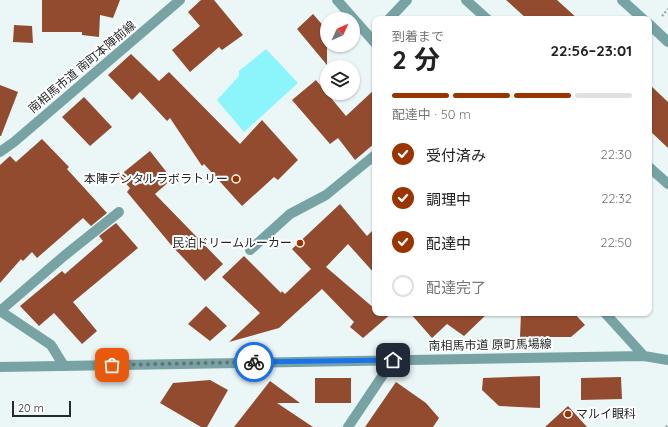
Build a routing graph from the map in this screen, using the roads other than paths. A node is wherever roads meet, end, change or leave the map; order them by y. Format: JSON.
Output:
{"nodes":[{"id":1,"x":180,"y":0,"type":"edge"},
{"id":2,"x":337,"y":0,"type":"edge"},
{"id":3,"x":407,"y":0,"type":"edge"},
{"id":4,"x":466,"y":0,"type":"edge"},
{"id":5,"x":622,"y":0,"type":"edge"},
{"id":6,"x":392,"y":16,"type":"edge"},
{"id":7,"x":484,"y":16,"type":"edge"},
{"id":8,"x":640,"y":16,"type":"edge"},
{"id":9,"x":652,"y":27,"type":"edge"},
{"id":10,"x":372,"y":36,"type":"edge"},
{"id":11,"x":668,"y":42,"type":"edge"},
{"id":12,"x":1,"y":148,"type":"edge"},
{"id":13,"x":372,"y":157,"type":"edge"},
{"id":14,"x":652,"y":170,"type":"edge"},
{"id":15,"x":668,"y":184,"type":"edge"},
{"id":16,"x":119,"y":212,"type":"dead end"},
{"id":17,"x":250,"y":250,"type":"dead end"},
{"id":18,"x":0,"y":311,"type":"edge"},
{"id":19,"x":608,"y":316,"type":"edge"},
{"id":20,"x":644,"y":356,"type":"junction"},
{"id":21,"x":393,"y":360,"type":"junction"},
{"id":22,"x":668,"y":360,"type":"edge"},
{"id":23,"x":0,"y":366,"type":"edge"},
{"id":24,"x":64,"y":366,"type":"junction"},
{"id":25,"x":348,"y":427,"type":"edge"}],
"edges":[{"from":1,"to":12,"type":"street","name":"南相馬市道 南町本陣前線"},
{"from":2,"to":10,"type":"street"},
{"from":3,"to":6,"type":"street"},
{"from":4,"to":7,"type":"street"},
{"from":5,"to":8,"type":"street"},
{"from":9,"to":11,"type":"street"},
{"from":13,"to":17,"type":"street"},
{"from":14,"to":15,"type":"street"},
{"from":16,"to":18,"type":"street"},
{"from":18,"to":24,"type":"street"},
{"from":19,"to":20,"type":"street"},
{"from":20,"to":21,"type":"street","name":"南相馬市道 原町馬場線"},
{"from":20,"to":22,"type":"street","name":"南相馬市道 原町馬場線"},
{"from":21,"to":24,"type":"street","name":"南相馬市道 原町馬場線"},
{"from":21,"to":25,"type":"street"},
{"from":23,"to":24,"type":"street","name":"南相馬市道 原町馬場線"}]}
